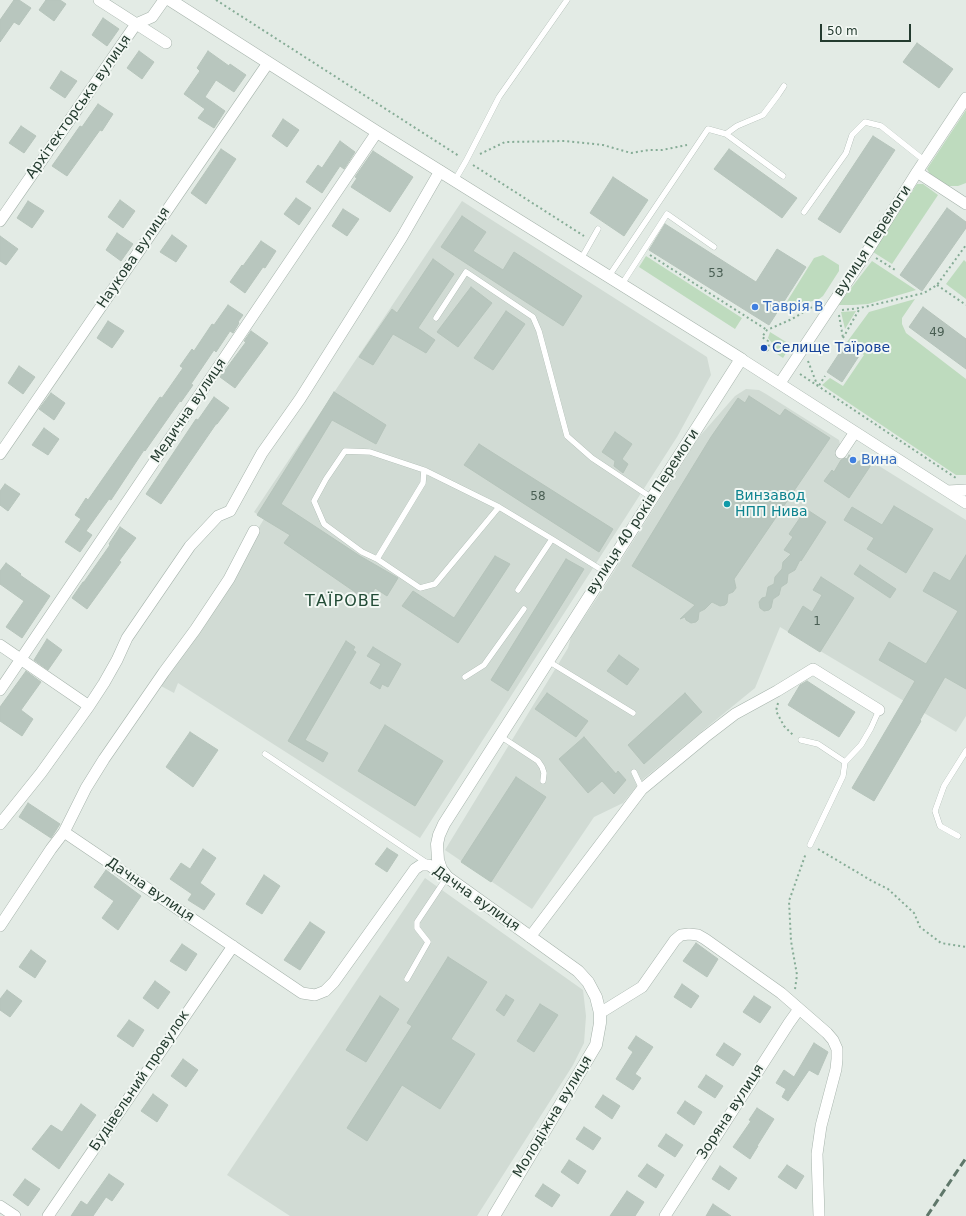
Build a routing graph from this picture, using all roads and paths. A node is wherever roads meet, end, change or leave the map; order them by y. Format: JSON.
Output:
{"nodes":[{"id":1,"x":99,"y":0,"type":"edge"},
{"id":2,"x":164,"y":0,"type":"edge"},
{"id":3,"x":170,"y":0,"type":"edge"},
{"id":4,"x":216,"y":0,"type":"edge"},
{"id":5,"x":567,"y":0,"type":"edge"},
{"id":6,"x":136,"y":24,"type":"junction"},
{"id":7,"x":166,"y":43,"type":"dead end"},
{"id":8,"x":268,"y":63,"type":"junction"},
{"id":9,"x":784,"y":86,"type":"dead end"},
{"id":10,"x":966,"y":98,"type":"edge"},
{"id":11,"x":377,"y":132,"type":"junction"},
{"id":12,"x":726,"y":134,"type":"junction"},
{"id":13,"x":698,"y":143,"type":"junction"},
{"id":14,"x":466,"y":160,"type":"junction"},
{"id":15,"x":925,"y":161,"type":"junction"},
{"id":16,"x":440,"y":170,"type":"junction"},
{"id":17,"x":917,"y":172,"type":"junction"},
{"id":18,"x":783,"y":176,"type":"dead end"},
{"id":19,"x":455,"y":180,"type":"junction"},
{"id":20,"x":966,"y":204,"type":"edge"},
{"id":21,"x":804,"y":212,"type":"dead end"},
{"id":22,"x":0,"y":221,"type":"edge"},
{"id":23,"x":598,"y":229,"type":"dead end"},
{"id":24,"x":592,"y":240,"type":"junction"},
{"id":25,"x":966,"y":245,"type":"edge"},
{"id":26,"x":714,"y":247,"type":"dead end"},
{"id":27,"x":644,"y":251,"type":"junction"},
{"id":28,"x":867,"y":252,"type":"junction"},
{"id":29,"x":581,"y":259,"type":"junction"},
{"id":30,"x":897,"y":271,"type":"dead end"},
{"id":31,"x":609,"y":276,"type":"junction"},
{"id":32,"x":622,"y":284,"type":"junction"},
{"id":33,"x":938,"y":285,"type":"junction"},
{"id":34,"x":966,"y":304,"type":"edge"},
{"id":35,"x":860,"y":308,"type":"junction"},
{"id":36,"x":829,"y":309,"type":"junction"},
{"id":37,"x":436,"y":318,"type":"dead end"},
{"id":38,"x":766,"y":330,"type":"junction"},
{"id":39,"x":803,"y":349,"type":"junction"},
{"id":40,"x":767,"y":351,"type":"dead end"},
{"id":41,"x":741,"y":359,"type":"junction"},
{"id":42,"x":790,"y":368,"type":"junction"},
{"id":43,"x":825,"y":376,"type":"dead end"},
{"id":44,"x":780,"y":383,"type":"junction"},
{"id":45,"x":818,"y":387,"type":"junction"},
{"id":46,"x":855,"y":432,"type":"junction"},
{"id":47,"x":841,"y":453,"type":"dead end"},
{"id":48,"x":0,"y":454,"type":"edge"},
{"id":49,"x":424,"y":470,"type":"junction"},
{"id":50,"x":961,"y":478,"type":"dead end"},
{"id":51,"x":966,"y":490,"type":"edge"},
{"id":52,"x":948,"y":492,"type":"junction"},
{"id":53,"x":653,"y":498,"type":"junction"},
{"id":54,"x":966,"y":503,"type":"edge"},
{"id":55,"x":499,"y":507,"type":"junction"},
{"id":56,"x":254,"y":531,"type":"dead end"},
{"id":57,"x":552,"y":539,"type":"junction"},
{"id":58,"x":377,"y":559,"type":"junction"},
{"id":59,"x":605,"y":572,"type":"junction"},
{"id":60,"x":518,"y":590,"type":"dead end"},
{"id":61,"x":524,"y":609,"type":"dead end"},
{"id":62,"x":0,"y":645,"type":"edge"},
{"id":63,"x":20,"y":660,"type":"junction"},
{"id":64,"x":548,"y":661,"type":"junction"},
{"id":65,"x":465,"y":676,"type":"dead end"},
{"id":66,"x":0,"y":690,"type":"edge"},
{"id":67,"x":777,"y":691,"type":"junction"},
{"id":68,"x":89,"y":706,"type":"junction"},
{"id":69,"x":880,"y":710,"type":"joint"},
{"id":70,"x":633,"y":712,"type":"dead end"},
{"id":71,"x":500,"y":736,"type":"junction"},
{"id":72,"x":800,"y":740,"type":"joint"},
{"id":73,"x":966,"y":750,"type":"edge"},
{"id":74,"x":265,"y":754,"type":"dead end"},
{"id":75,"x":845,"y":762,"type":"junction"},
{"id":76,"x":634,"y":772,"type":"dead end"},
{"id":77,"x":543,"y":781,"type":"dead end"},
{"id":78,"x":642,"y":789,"type":"junction"},
{"id":79,"x":0,"y":824,"type":"edge"},
{"id":80,"x":64,"y":832,"type":"junction"},
{"id":81,"x":958,"y":836,"type":"dead end"},
{"id":82,"x":810,"y":844,"type":"junction"},
{"id":83,"x":429,"y":865,"type":"junction"},
{"id":84,"x":447,"y":877,"type":"junction"},
{"id":85,"x":0,"y":926,"type":"edge"},
{"id":86,"x":530,"y":937,"type":"junction"},
{"id":87,"x":233,"y":946,"type":"junction"},
{"id":88,"x":966,"y":947,"type":"edge"},
{"id":89,"x":407,"y":979,"type":"dead end"},
{"id":90,"x":789,"y":1001,"type":"junction"},
{"id":91,"x":799,"y":1009,"type":"junction"},
{"id":92,"x":600,"y":1013,"type":"junction"},
{"id":93,"x":0,"y":1206,"type":"edge"},
{"id":94,"x":15,"y":1216,"type":"edge"},
{"id":95,"x":48,"y":1216,"type":"edge"},
{"id":96,"x":494,"y":1216,"type":"edge"},
{"id":97,"x":665,"y":1216,"type":"edge"},
{"id":98,"x":819,"y":1216,"type":"edge"}],
"edges":[{"from":1,"to":6,"type":"street"},
{"from":2,"to":6,"type":"street","name":"Архітекторська вулиця"},
{"from":3,"to":8,"type":"street"},
{"from":4,"to":14,"type":"path"},
{"from":5,"to":14,"type":"lane"},
{"from":6,"to":7,"type":"street"},
{"from":6,"to":22,"type":"street","name":"Архітекторська вулиця"},
{"from":8,"to":11,"type":"street"},
{"from":8,"to":48,"type":"street","name":"Наукова вулиця"},
{"from":9,"to":12,"type":"lane"},
{"from":10,"to":15,"type":"street","name":"вулиця Перемоги"},
{"from":11,"to":16,"type":"street"},
{"from":11,"to":63,"type":"street","name":"Медична вулиця"},
{"from":12,"to":13,"type":"lane"},
{"from":12,"to":18,"type":"lane"},
{"from":13,"to":14,"type":"path"},
{"from":13,"to":31,"type":"lane"},
{"from":14,"to":19,"type":"lane"},
{"from":14,"to":24,"type":"path"},
{"from":15,"to":17,"type":"street","name":"вулиця Перемоги"},
{"from":15,"to":21,"type":"lane"},
{"from":16,"to":19,"type":"street"},
{"from":16,"to":68,"type":"street"},
{"from":17,"to":20,"type":"street"},
{"from":17,"to":28,"type":"street","name":"вулиця Перемоги"},
{"from":19,"to":29,"type":"street"},
{"from":23,"to":24,"type":"lane"},
{"from":24,"to":29,"type":"lane"},
{"from":25,"to":33,"type":"path"},
{"from":26,"to":27,"type":"lane"},
{"from":27,"to":32,"type":"lane"},
{"from":27,"to":38,"type":"path"},
{"from":28,"to":30,"type":"path"},
{"from":28,"to":36,"type":"street","name":"вулиця Перемоги"},
{"from":29,"to":31,"type":"street"},
{"from":31,"to":32,"type":"street"},
{"from":32,"to":41,"type":"street"},
{"from":33,"to":34,"type":"path"},
{"from":33,"to":35,"type":"path"},
{"from":35,"to":35,"type":"path"},
{"from":36,"to":38,"type":"path"},
{"from":36,"to":39,"type":"street","name":"вулиця Перемоги"},
{"from":37,"to":53,"type":"lane"},
{"from":38,"to":40,"type":"path"},
{"from":39,"to":42,"type":"street","name":"вулиця Перемоги"},
{"from":39,"to":45,"type":"path"},
{"from":41,"to":44,"type":"street"},
{"from":41,"to":53,"type":"street","name":"вулиця 40 років Перемоги"},
{"from":42,"to":44,"type":"street","name":"вулиця Перемоги"},
{"from":42,"to":45,"type":"path"},
{"from":43,"to":45,"type":"path"},
{"from":44,"to":46,"type":"street"},
{"from":45,"to":50,"type":"path"},
{"from":46,"to":47,"type":"street"},
{"from":46,"to":52,"type":"street"},
{"from":49,"to":55,"type":"lane"},
{"from":49,"to":58,"type":"lane"},
{"from":49,"to":58,"type":"lane"},
{"from":51,"to":52,"type":"street"},
{"from":52,"to":54,"type":"street"},
{"from":53,"to":59,"type":"street","name":"вулиця 40 років Перемоги"},
{"from":55,"to":57,"type":"lane"},
{"from":55,"to":58,"type":"lane"},
{"from":56,"to":80,"type":"street"},
{"from":57,"to":59,"type":"lane"},
{"from":57,"to":60,"type":"lane"},
{"from":59,"to":64,"type":"street","name":"вулиця 40 років Перемоги"},
{"from":61,"to":65,"type":"lane"},
{"from":62,"to":63,"type":"street"},
{"from":63,"to":66,"type":"street","name":"Медична вулиця"},
{"from":63,"to":68,"type":"street"},
{"from":64,"to":70,"type":"lane"},
{"from":64,"to":71,"type":"street","name":"вулиця 40 років Перемоги"},
{"from":67,"to":69,"type":"street"},
{"from":67,"to":72,"type":"path"},
{"from":67,"to":78,"type":"street"},
{"from":68,"to":79,"type":"street"},
{"from":69,"to":75,"type":"lane"},
{"from":71,"to":77,"type":"lane"},
{"from":71,"to":84,"type":"street","name":"вулиця 40 років Перемоги"},
{"from":72,"to":75,"type":"lane"},
{"from":73,"to":81,"type":"lane"},
{"from":74,"to":83,"type":"lane"},
{"from":75,"to":82,"type":"lane"},
{"from":76,"to":78,"type":"lane"},
{"from":78,"to":86,"type":"street"},
{"from":80,"to":85,"type":"street"},
{"from":80,"to":87,"type":"street","name":"Дачна вулиця"},
{"from":82,"to":88,"type":"path"},
{"from":82,"to":90,"type":"path"},
{"from":83,"to":84,"type":"street","name":"Дачна вулиця"},
{"from":83,"to":87,"type":"street","name":"Дачна вулиця"},
{"from":84,"to":86,"type":"street","name":"Дачна вулиця"},
{"from":84,"to":89,"type":"lane"},
{"from":86,"to":92,"type":"street","name":"Дачна вулиця"},
{"from":87,"to":95,"type":"street","name":"Будівельний провулок"},
{"from":90,"to":91,"type":"street"},
{"from":90,"to":92,"type":"street"},
{"from":91,"to":97,"type":"street","name":"Зоряна вулиця"},
{"from":91,"to":98,"type":"street"},
{"from":92,"to":96,"type":"street","name":"Молодіжна вулиця"},
{"from":93,"to":94,"type":"street"}]}
